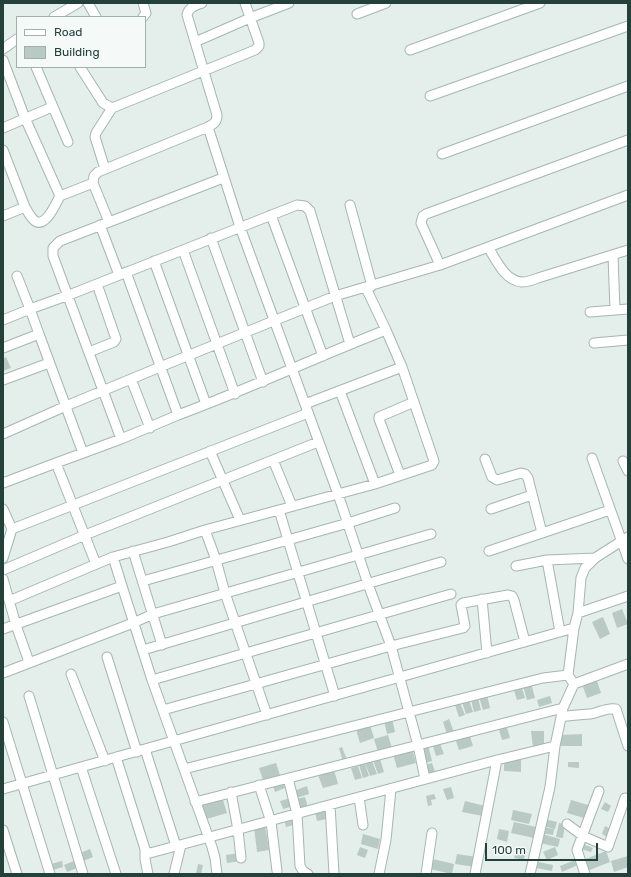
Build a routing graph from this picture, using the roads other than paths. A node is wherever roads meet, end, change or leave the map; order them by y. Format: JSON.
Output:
{"nodes":[{"id":1,"x":78,"y":3,"type":"edge"},
{"id":2,"x":88,"y":3,"type":"edge"},
{"id":3,"x":143,"y":3,"type":"edge"},
{"id":4,"x":202,"y":3,"type":"edge"},
{"id":5,"x":245,"y":3,"type":"edge"},
{"id":6,"x":289,"y":3,"type":"edge"},
{"id":7,"x":386,"y":3,"type":"edge"},
{"id":8,"x":540,"y":3,"type":"edge"},
{"id":9,"x":357,"y":14,"type":"dead end"},
{"id":10,"x":56,"y":16,"type":"edge"},
{"id":11,"x":95,"y":16,"type":"edge"},
{"id":12,"x":144,"y":16,"type":"edge"},
{"id":13,"x":250,"y":18,"type":"junction"},
{"id":14,"x":628,"y":26,"type":"edge"},
{"id":15,"x":16,"y":40,"type":"edge"},
{"id":16,"x":195,"y":42,"type":"junction"},
{"id":17,"x":3,"y":49,"type":"edge"},
{"id":18,"x":410,"y":50,"type":"dead end"},
{"id":19,"x":3,"y":60,"type":"edge"},
{"id":20,"x":36,"y":68,"type":"edge"},
{"id":21,"x":81,"y":68,"type":"edge"},
{"id":22,"x":205,"y":71,"type":"junction"},
{"id":23,"x":628,"y":86,"type":"edge"},
{"id":24,"x":430,"y":96,"type":"dead end"},
{"id":25,"x":52,"y":107,"type":"junction"},
{"id":26,"x":112,"y":108,"type":"junction"},
{"id":27,"x":25,"y":118,"type":"junction"},
{"id":28,"x":208,"y":127,"type":"junction"},
{"id":29,"x":3,"y":128,"type":"edge"},
{"id":30,"x":628,"y":140,"type":"edge"},
{"id":31,"x":68,"y":142,"type":"dead end"},
{"id":32,"x":3,"y":150,"type":"edge"},
{"id":33,"x":442,"y":154,"type":"dead end"},
{"id":34,"x":105,"y":168,"type":"junction"},
{"id":35,"x":7,"y":173,"type":"edge"},
{"id":36,"x":223,"y":178,"type":"junction"},
{"id":37,"x":93,"y":183,"type":"junction"},
{"id":38,"x":628,"y":195,"type":"edge"},
{"id":39,"x":60,"y":196,"type":"junction"},
{"id":40,"x":350,"y":205,"type":"dead end"},
{"id":41,"x":25,"y":208,"type":"junction"},
{"id":42,"x":271,"y":214,"type":"junction"},
{"id":43,"x":3,"y":216,"type":"edge"},
{"id":44,"x":105,"y":223,"type":"junction"},
{"id":45,"x":240,"y":227,"type":"junction"},
{"id":46,"x":211,"y":238,"type":"junction"},
{"id":47,"x":488,"y":247,"type":"junction"},
{"id":48,"x":183,"y":250,"type":"junction"},
{"id":49,"x":628,"y":250,"type":"edge"},
{"id":50,"x":613,"y":256,"type":"junction"},
{"id":51,"x":154,"y":261,"type":"junction"},
{"id":52,"x":440,"y":265,"type":"junction"},
{"id":53,"x":122,"y":274,"type":"junction"},
{"id":54,"x":17,"y":276,"type":"dead end"},
{"id":55,"x":97,"y":284,"type":"junction"},
{"id":56,"x":369,"y":287,"type":"junction"},
{"id":57,"x":69,"y":295,"type":"junction"},
{"id":58,"x":335,"y":296,"type":"junction"},
{"id":59,"x":306,"y":308,"type":"junction"},
{"id":60,"x":30,"y":309,"type":"junction"},
{"id":61,"x":628,"y":309,"type":"edge"},
{"id":62,"x":615,"y":310,"type":"junction"},
{"id":63,"x":590,"y":312,"type":"dead end"},
{"id":64,"x":3,"y":320,"type":"edge"},
{"id":65,"x":275,"y":321,"type":"junction"},
{"id":66,"x":386,"y":330,"type":"junction"},
{"id":67,"x":245,"y":333,"type":"junction"},
{"id":68,"x":39,"y":334,"type":"junction"},
{"id":69,"x":628,"y":340,"type":"edge"},
{"id":70,"x":594,"y":343,"type":"dead end"},
{"id":71,"x":217,"y":344,"type":"junction"},
{"id":72,"x":350,"y":344,"type":"junction"},
{"id":73,"x":3,"y":348,"type":"edge"},
{"id":74,"x":89,"y":352,"type":"junction"},
{"id":75,"x":189,"y":356,"type":"junction"},
{"id":76,"x":323,"y":356,"type":"junction"},
{"id":77,"x":49,"y":363,"type":"junction"},
{"id":78,"x":160,"y":367,"type":"junction"},
{"id":79,"x":402,"y":367,"type":"junction"},
{"id":80,"x":293,"y":369,"type":"junction"},
{"id":81,"x":131,"y":379,"type":"junction"},
{"id":82,"x":3,"y":380,"type":"edge"},
{"id":83,"x":262,"y":382,"type":"junction"},
{"id":84,"x":102,"y":390,"type":"junction"},
{"id":85,"x":340,"y":391,"type":"junction"},
{"id":86,"x":235,"y":394,"type":"junction"},
{"id":87,"x":414,"y":402,"type":"junction"},
{"id":88,"x":206,"y":404,"type":"junction"},
{"id":89,"x":66,"y":406,"type":"junction"},
{"id":90,"x":306,"y":408,"type":"junction"},
{"id":91,"x":178,"y":415,"type":"junction"},
{"id":92,"x":150,"y":428,"type":"junction"},
{"id":93,"x":3,"y":434,"type":"edge"},
{"id":94,"x":121,"y":439,"type":"junction"},
{"id":95,"x":318,"y":442,"type":"junction"},
{"id":96,"x":210,"y":451,"type":"junction"},
{"id":97,"x":83,"y":453,"type":"junction"},
{"id":98,"x":592,"y":458,"type":"dead end"},
{"id":99,"x":485,"y":459,"type":"dead end"},
{"id":100,"x":273,"y":460,"type":"junction"},
{"id":101,"x":623,"y":461,"type":"dead end"},
{"id":102,"x":56,"y":463,"type":"junction"},
{"id":103,"x":628,"y":471,"type":"edge"},
{"id":104,"x":400,"y":475,"type":"junction"},
{"id":105,"x":223,"y":480,"type":"junction"},
{"id":106,"x":3,"y":483,"type":"edge"},
{"id":107,"x":374,"y":484,"type":"junction"},
{"id":108,"x":338,"y":494,"type":"junction"},
{"id":109,"x":532,"y":495,"type":"junction"},
{"id":110,"x":72,"y":505,"type":"junction"},
{"id":111,"x":292,"y":506,"type":"junction"},
{"id":112,"x":395,"y":508,"type":"dead end"},
{"id":113,"x":3,"y":509,"type":"edge"},
{"id":114,"x":491,"y":509,"type":"dead end"},
{"id":115,"x":279,"y":510,"type":"junction"},
{"id":116,"x":610,"y":510,"type":"junction"},
{"id":117,"x":240,"y":520,"type":"junction"},
{"id":118,"x":348,"y":523,"type":"junction"},
{"id":119,"x":12,"y":529,"type":"junction"},
{"id":120,"x":205,"y":530,"type":"junction"},
{"id":121,"x":542,"y":533,"type":"junction"},
{"id":122,"x":432,"y":534,"type":"dead end"},
{"id":123,"x":85,"y":535,"type":"junction"},
{"id":124,"x":625,"y":539,"type":"edge"},
{"id":125,"x":288,"y":540,"type":"junction"},
{"id":126,"x":134,"y":551,"type":"junction"},
{"id":127,"x":489,"y":551,"type":"dead end"},
{"id":128,"x":359,"y":555,"type":"junction"},
{"id":129,"x":113,"y":557,"type":"junction"},
{"id":130,"x":3,"y":558,"type":"edge"},
{"id":131,"x":595,"y":558,"type":"junction"},
{"id":132,"x":628,"y":559,"type":"edge"},
{"id":133,"x":216,"y":560,"type":"junction"},
{"id":134,"x":547,"y":560,"type":"junction"},
{"id":135,"x":441,"y":562,"type":"dead end"},
{"id":136,"x":96,"y":564,"type":"junction"},
{"id":137,"x":516,"y":566,"type":"dead end"},
{"id":138,"x":3,"y":570,"type":"edge"},
{"id":139,"x":298,"y":572,"type":"junction"},
{"id":140,"x":143,"y":581,"type":"junction"},
{"id":141,"x":368,"y":584,"type":"junction"},
{"id":142,"x":4,"y":585,"type":"edge"},
{"id":143,"x":122,"y":586,"type":"junction"},
{"id":144,"x":225,"y":593,"type":"junction"},
{"id":145,"x":451,"y":594,"type":"dead end"},
{"id":146,"x":628,"y":596,"type":"edge"},
{"id":147,"x":482,"y":599,"type":"junction"},
{"id":148,"x":10,"y":601,"type":"junction"},
{"id":149,"x":307,"y":602,"type":"junction"},
{"id":150,"x":578,"y":613,"type":"junction"},
{"id":151,"x":154,"y":614,"type":"junction"},
{"id":152,"x":380,"y":614,"type":"junction"},
{"id":153,"x":133,"y":623,"type":"junction"},
{"id":154,"x":235,"y":623,"type":"junction"},
{"id":155,"x":16,"y":625,"type":"junction"},
{"id":156,"x":574,"y":628,"type":"junction"},
{"id":157,"x":3,"y":629,"type":"edge"},
{"id":158,"x":560,"y":632,"type":"junction"},
{"id":159,"x":316,"y":633,"type":"junction"},
{"id":160,"x":525,"y":642,"type":"junction"},
{"id":161,"x":162,"y":645,"type":"junction"},
{"id":162,"x":391,"y":646,"type":"junction"},
{"id":163,"x":143,"y":650,"type":"junction"},
{"id":164,"x":246,"y":653,"type":"junction"},
{"id":165,"x":487,"y":653,"type":"junction"},
{"id":166,"x":107,"y":656,"type":"dead end"},
{"id":167,"x":29,"y":662,"type":"junction"},
{"id":168,"x":326,"y":664,"type":"junction"},
{"id":169,"x":628,"y":664,"type":"edge"},
{"id":170,"x":3,"y":673,"type":"edge"},
{"id":171,"x":72,"y":674,"type":"dead end"},
{"id":172,"x":568,"y":676,"type":"junction"},
{"id":173,"x":400,"y":678,"type":"junction"},
{"id":174,"x":152,"y":680,"type":"junction"},
{"id":175,"x":256,"y":684,"type":"junction"},
{"id":176,"x":574,"y":684,"type":"junction"},
{"id":177,"x":29,"y":696,"type":"dead end"},
{"id":178,"x":336,"y":696,"type":"junction"},
{"id":179,"x":162,"y":710,"type":"junction"},
{"id":180,"x":408,"y":711,"type":"junction"},
{"id":181,"x":562,"y":712,"type":"junction"},
{"id":182,"x":267,"y":715,"type":"junction"},
{"id":183,"x":3,"y":722,"type":"edge"},
{"id":184,"x":174,"y":741,"type":"junction"},
{"id":185,"x":418,"y":744,"type":"junction"},
{"id":186,"x":555,"y":746,"type":"junction"},
{"id":187,"x":628,"y":746,"type":"edge"},
{"id":188,"x":141,"y":751,"type":"junction"},
{"id":189,"x":116,"y":758,"type":"junction"},
{"id":190,"x":497,"y":760,"type":"junction"},
{"id":191,"x":105,"y":761,"type":"junction"},
{"id":192,"x":81,"y":767,"type":"junction"},
{"id":193,"x":184,"y":770,"type":"junction"},
{"id":194,"x":52,"y":776,"type":"junction"},
{"id":195,"x":288,"y":778,"type":"junction"},
{"id":196,"x":425,"y":779,"type":"junction"},
{"id":197,"x":22,"y":784,"type":"junction"},
{"id":198,"x":259,"y":785,"type":"junction"},
{"id":199,"x":3,"y":789,"type":"edge"},
{"id":200,"x":391,"y":789,"type":"junction"},
{"id":201,"x":230,"y":792,"type":"junction"},
{"id":202,"x":599,"y":792,"type":"dead end"},
{"id":203,"x":359,"y":797,"type":"junction"},
{"id":204,"x":626,"y":798,"type":"dead end"},
{"id":205,"x":195,"y":802,"type":"junction"},
{"id":206,"x":330,"y":805,"type":"junction"},
{"id":207,"x":297,"y":814,"type":"junction"},
{"id":208,"x":271,"y":822,"type":"junction"},
{"id":209,"x":567,"y":824,"type":"dead end"},
{"id":210,"x":363,"y":825,"type":"dead end"},
{"id":211,"x":3,"y":830,"type":"edge"},
{"id":212,"x":238,"y":830,"type":"junction"},
{"id":213,"x":432,"y":833,"type":"dead end"},
{"id":214,"x":583,"y":836,"type":"junction"},
{"id":215,"x":208,"y":837,"type":"junction"},
{"id":216,"x":178,"y":845,"type":"junction"},
{"id":217,"x":145,"y":849,"type":"junction"},
{"id":218,"x":242,"y":858,"type":"dead end"},
{"id":219,"x":277,"y":871,"type":"dead end"},
{"id":220,"x":17,"y":874,"type":"edge"},
{"id":221,"x":50,"y":874,"type":"edge"},
{"id":222,"x":83,"y":874,"type":"edge"},
{"id":223,"x":116,"y":874,"type":"edge"},
{"id":224,"x":148,"y":874,"type":"edge"},
{"id":225,"x":174,"y":874,"type":"edge"},
{"id":226,"x":216,"y":874,"type":"edge"},
{"id":227,"x":308,"y":874,"type":"edge"},
{"id":228,"x":334,"y":874,"type":"edge"},
{"id":229,"x":379,"y":874,"type":"edge"},
{"id":230,"x":426,"y":874,"type":"edge"},
{"id":231,"x":475,"y":874,"type":"edge"},
{"id":232,"x":530,"y":874,"type":"edge"},
{"id":233,"x":585,"y":874,"type":"edge"}],
"edges":[{"from":1,"to":10,"type":"street"},
{"from":2,"to":11,"type":"street"},
{"from":3,"to":12,"type":"street"},
{"from":4,"to":16,"type":"street"},
{"from":5,"to":13,"type":"street"},
{"from":6,"to":13,"type":"street"},
{"from":7,"to":9,"type":"street"},
{"from":8,"to":18,"type":"street"},
{"from":13,"to":16,"type":"street"},
{"from":13,"to":22,"type":"street"},
{"from":14,"to":24,"type":"street"},
{"from":15,"to":17,"type":"street"},
{"from":16,"to":22,"type":"street"},
{"from":19,"to":27,"type":"street"},
{"from":20,"to":25,"type":"street"},
{"from":21,"to":26,"type":"street"},
{"from":22,"to":26,"type":"street"},
{"from":22,"to":28,"type":"street"},
{"from":23,"to":33,"type":"street"},
{"from":25,"to":27,"type":"street"},
{"from":25,"to":31,"type":"street"},
{"from":26,"to":34,"type":"street"},
{"from":27,"to":29,"type":"street"},
{"from":27,"to":39,"type":"street"},
{"from":28,"to":34,"type":"street"},
{"from":28,"to":36,"type":"street"},
{"from":30,"to":52,"type":"street"},
{"from":32,"to":35,"type":"street"},
{"from":34,"to":37,"type":"street"},
{"from":35,"to":41,"type":"street"},
{"from":36,"to":44,"type":"street"},
{"from":36,"to":45,"type":"street"},
{"from":37,"to":39,"type":"street"},
{"from":37,"to":44,"type":"street"},
{"from":38,"to":47,"type":"street"},
{"from":39,"to":41,"type":"street"},
{"from":40,"to":56,"type":"street"},
{"from":41,"to":43,"type":"street"},
{"from":42,"to":45,"type":"street"},
{"from":42,"to":58,"type":"street"},
{"from":42,"to":59,"type":"street"},
{"from":44,"to":53,"type":"street"},
{"from":44,"to":57,"type":"street"},
{"from":45,"to":46,"type":"street"},
{"from":45,"to":65,"type":"street"},
{"from":46,"to":48,"type":"street"},
{"from":46,"to":67,"type":"street"},
{"from":47,"to":50,"type":"street"},
{"from":47,"to":52,"type":"street"},
{"from":48,"to":51,"type":"street"},
{"from":48,"to":71,"type":"street"},
{"from":49,"to":50,"type":"street"},
{"from":50,"to":62,"type":"street"},
{"from":51,"to":53,"type":"street"},
{"from":51,"to":75,"type":"street"},
{"from":52,"to":56,"type":"street"},
{"from":53,"to":55,"type":"street"},
{"from":53,"to":78,"type":"street"},
{"from":54,"to":60,"type":"street"},
{"from":55,"to":57,"type":"street"},
{"from":55,"to":74,"type":"street"},
{"from":56,"to":58,"type":"street"},
{"from":56,"to":66,"type":"street"},
{"from":57,"to":60,"type":"street"},
{"from":57,"to":74,"type":"street"},
{"from":58,"to":59,"type":"street"},
{"from":58,"to":72,"type":"street"},
{"from":59,"to":65,"type":"street"},
{"from":59,"to":76,"type":"street"},
{"from":60,"to":64,"type":"street"},
{"from":60,"to":68,"type":"street"},
{"from":61,"to":62,"type":"street"},
{"from":62,"to":63,"type":"street"},
{"from":65,"to":67,"type":"street"},
{"from":65,"to":80,"type":"street"},
{"from":66,"to":72,"type":"street"},
{"from":66,"to":79,"type":"street"},
{"from":67,"to":71,"type":"street"},
{"from":67,"to":83,"type":"street"},
{"from":68,"to":73,"type":"street"},
{"from":68,"to":77,"type":"street"},
{"from":69,"to":70,"type":"street"},
{"from":71,"to":75,"type":"street"},
{"from":71,"to":86,"type":"street"},
{"from":72,"to":76,"type":"street"},
{"from":74,"to":84,"type":"street"},
{"from":75,"to":78,"type":"street"},
{"from":75,"to":88,"type":"street"},
{"from":76,"to":80,"type":"street"},
{"from":77,"to":82,"type":"street"},
{"from":77,"to":89,"type":"street"},
{"from":78,"to":81,"type":"street"},
{"from":78,"to":91,"type":"street"},
{"from":79,"to":85,"type":"street"},
{"from":79,"to":87,"type":"street"},
{"from":80,"to":83,"type":"street"},
{"from":80,"to":90,"type":"street"},
{"from":81,"to":84,"type":"street"},
{"from":81,"to":92,"type":"street"},
{"from":83,"to":86,"type":"street"},
{"from":84,"to":89,"type":"street"},
{"from":84,"to":94,"type":"street"},
{"from":85,"to":90,"type":"street"},
{"from":85,"to":107,"type":"street"},
{"from":86,"to":88,"type":"street"},
{"from":87,"to":104,"type":"street"},
{"from":87,"to":104,"type":"street"},
{"from":88,"to":91,"type":"street"},
{"from":89,"to":93,"type":"street"},
{"from":89,"to":97,"type":"street"},
{"from":90,"to":95,"type":"street"},
{"from":90,"to":96,"type":"street"},
{"from":91,"to":92,"type":"street"},
{"from":92,"to":94,"type":"street"},
{"from":94,"to":97,"type":"street"},
{"from":95,"to":100,"type":"street"},
{"from":95,"to":108,"type":"street"},
{"from":96,"to":105,"type":"street"},
{"from":96,"to":110,"type":"street"},
{"from":97,"to":102,"type":"street"},
{"from":98,"to":116,"type":"street"},
{"from":99,"to":109,"type":"street"},
{"from":100,"to":105,"type":"street"},
{"from":100,"to":111,"type":"street"},
{"from":101,"to":103,"type":"street"},
{"from":102,"to":106,"type":"street"},
{"from":102,"to":110,"type":"street"},
{"from":104,"to":107,"type":"street"},
{"from":105,"to":117,"type":"street"},
{"from":105,"to":123,"type":"street"},
{"from":107,"to":108,"type":"street"},
{"from":108,"to":111,"type":"street"},
{"from":108,"to":118,"type":"street"},
{"from":109,"to":114,"type":"street"},
{"from":109,"to":121,"type":"street"},
{"from":110,"to":119,"type":"street"},
{"from":110,"to":123,"type":"street"},
{"from":111,"to":115,"type":"street"},
{"from":112,"to":118,"type":"street"},
{"from":113,"to":119,"type":"street"},
{"from":115,"to":117,"type":"street"},
{"from":115,"to":125,"type":"street"},
{"from":116,"to":121,"type":"street"},
{"from":116,"to":124,"type":"street"},
{"from":117,"to":120,"type":"street"},
{"from":118,"to":125,"type":"street"},
{"from":118,"to":128,"type":"street"},
{"from":119,"to":130,"type":"street"},
{"from":120,"to":126,"type":"street"},
{"from":120,"to":133,"type":"street"},
{"from":121,"to":127,"type":"street"},
{"from":122,"to":128,"type":"street"},
{"from":123,"to":136,"type":"street"},
{"from":123,"to":138,"type":"street"},
{"from":124,"to":131,"type":"street"},
{"from":124,"to":132,"type":"street"},
{"from":125,"to":133,"type":"street"},
{"from":125,"to":139,"type":"street"},
{"from":126,"to":129,"type":"street"},
{"from":126,"to":140,"type":"street"},
{"from":128,"to":139,"type":"street"},
{"from":128,"to":141,"type":"street"},
{"from":129,"to":136,"type":"street"},
{"from":129,"to":143,"type":"street"},
{"from":131,"to":134,"type":"street"},
{"from":131,"to":150,"type":"street"},
{"from":133,"to":140,"type":"street"},
{"from":133,"to":144,"type":"street"},
{"from":134,"to":137,"type":"street"},
{"from":134,"to":158,"type":"street"},
{"from":135,"to":141,"type":"street"},
{"from":136,"to":148,"type":"street"},
{"from":139,"to":144,"type":"street"},
{"from":139,"to":149,"type":"street"},
{"from":140,"to":151,"type":"street"},
{"from":141,"to":149,"type":"street"},
{"from":141,"to":152,"type":"street"},
{"from":142,"to":148,"type":"street"},
{"from":143,"to":153,"type":"street"},
{"from":143,"to":155,"type":"street"},
{"from":144,"to":151,"type":"street"},
{"from":144,"to":154,"type":"street"},
{"from":145,"to":152,"type":"street"},
{"from":146,"to":150,"type":"street"},
{"from":147,"to":160,"type":"street"},
{"from":147,"to":162,"type":"street"},
{"from":147,"to":165,"type":"street"},
{"from":148,"to":155,"type":"street"},
{"from":149,"to":154,"type":"street"},
{"from":149,"to":159,"type":"street"},
{"from":150,"to":156,"type":"street"},
{"from":151,"to":153,"type":"street"},
{"from":151,"to":161,"type":"street"},
{"from":152,"to":159,"type":"street"},
{"from":152,"to":162,"type":"street"},
{"from":153,"to":163,"type":"street"},
{"from":153,"to":167,"type":"street"},
{"from":154,"to":161,"type":"street"},
{"from":154,"to":164,"type":"street"},
{"from":155,"to":157,"type":"street"},
{"from":155,"to":167,"type":"street"},
{"from":156,"to":158,"type":"street"},
{"from":156,"to":172,"type":"street"},
{"from":158,"to":160,"type":"street"},
{"from":159,"to":164,"type":"street"},
{"from":159,"to":168,"type":"street"},
{"from":160,"to":165,"type":"street"},
{"from":161,"to":163,"type":"street"},
{"from":162,"to":168,"type":"street"},
{"from":162,"to":173,"type":"street"},
{"from":163,"to":174,"type":"street"},
{"from":164,"to":174,"type":"street"},
{"from":164,"to":175,"type":"street"},
{"from":165,"to":173,"type":"street"},
{"from":166,"to":188,"type":"street"},
{"from":167,"to":170,"type":"street"},
{"from":168,"to":175,"type":"street"},
{"from":168,"to":178,"type":"street"},
{"from":169,"to":176,"type":"street"},
{"from":171,"to":191,"type":"street"},
{"from":172,"to":176,"type":"street"},
{"from":172,"to":180,"type":"street"},
{"from":173,"to":178,"type":"street"},
{"from":173,"to":180,"type":"street"},
{"from":174,"to":179,"type":"street"},
{"from":175,"to":179,"type":"street"},
{"from":175,"to":182,"type":"street"},
{"from":176,"to":181,"type":"street"},
{"from":177,"to":194,"type":"street"},
{"from":178,"to":182,"type":"street"},
{"from":179,"to":184,"type":"street"},
{"from":180,"to":185,"type":"street"},
{"from":180,"to":193,"type":"street"},
{"from":181,"to":185,"type":"street"},
{"from":181,"to":186,"type":"street"},
{"from":181,"to":187,"type":"street"},
{"from":182,"to":184,"type":"street"},
{"from":183,"to":197,"type":"street"},
{"from":184,"to":188,"type":"street"},
{"from":184,"to":193,"type":"street"},
{"from":185,"to":195,"type":"street"},
{"from":185,"to":196,"type":"street"},
{"from":186,"to":190,"type":"street"},
{"from":186,"to":232,"type":"street"},
{"from":188,"to":189,"type":"street"},
{"from":188,"to":216,"type":"street"},
{"from":189,"to":191,"type":"street"},
{"from":189,"to":217,"type":"street"},
{"from":190,"to":196,"type":"street"},
{"from":190,"to":231,"type":"street"},
{"from":191,"to":192,"type":"street"},
{"from":192,"to":194,"type":"street"},
{"from":192,"to":223,"type":"street"},
{"from":193,"to":205,"type":"street"},
{"from":194,"to":197,"type":"street"},
{"from":194,"to":222,"type":"street"},
{"from":195,"to":198,"type":"street"},
{"from":195,"to":207,"type":"street"},
{"from":196,"to":200,"type":"street"},
{"from":197,"to":199,"type":"street"},
{"from":197,"to":221,"type":"street"},
{"from":198,"to":201,"type":"street"},
{"from":198,"to":208,"type":"street"},
{"from":200,"to":203,"type":"street"},
{"from":200,"to":229,"type":"street"},
{"from":201,"to":205,"type":"street"},
{"from":201,"to":212,"type":"street"},
{"from":202,"to":214,"type":"street"},
{"from":203,"to":206,"type":"street"},
{"from":203,"to":210,"type":"street"},
{"from":204,"to":214,"type":"street"},
{"from":205,"to":215,"type":"street"},
{"from":206,"to":207,"type":"street"},
{"from":206,"to":228,"type":"street"},
{"from":207,"to":208,"type":"street"},
{"from":207,"to":227,"type":"street"},
{"from":208,"to":212,"type":"street"},
{"from":208,"to":219,"type":"street"},
{"from":209,"to":214,"type":"street"},
{"from":211,"to":220,"type":"street"},
{"from":212,"to":215,"type":"street"},
{"from":212,"to":218,"type":"street"},
{"from":213,"to":230,"type":"street"},
{"from":214,"to":233,"type":"street"},
{"from":215,"to":216,"type":"street"},
{"from":215,"to":226,"type":"street"},
{"from":216,"to":217,"type":"street"},
{"from":216,"to":225,"type":"street"},
{"from":217,"to":224,"type":"street"}]}
